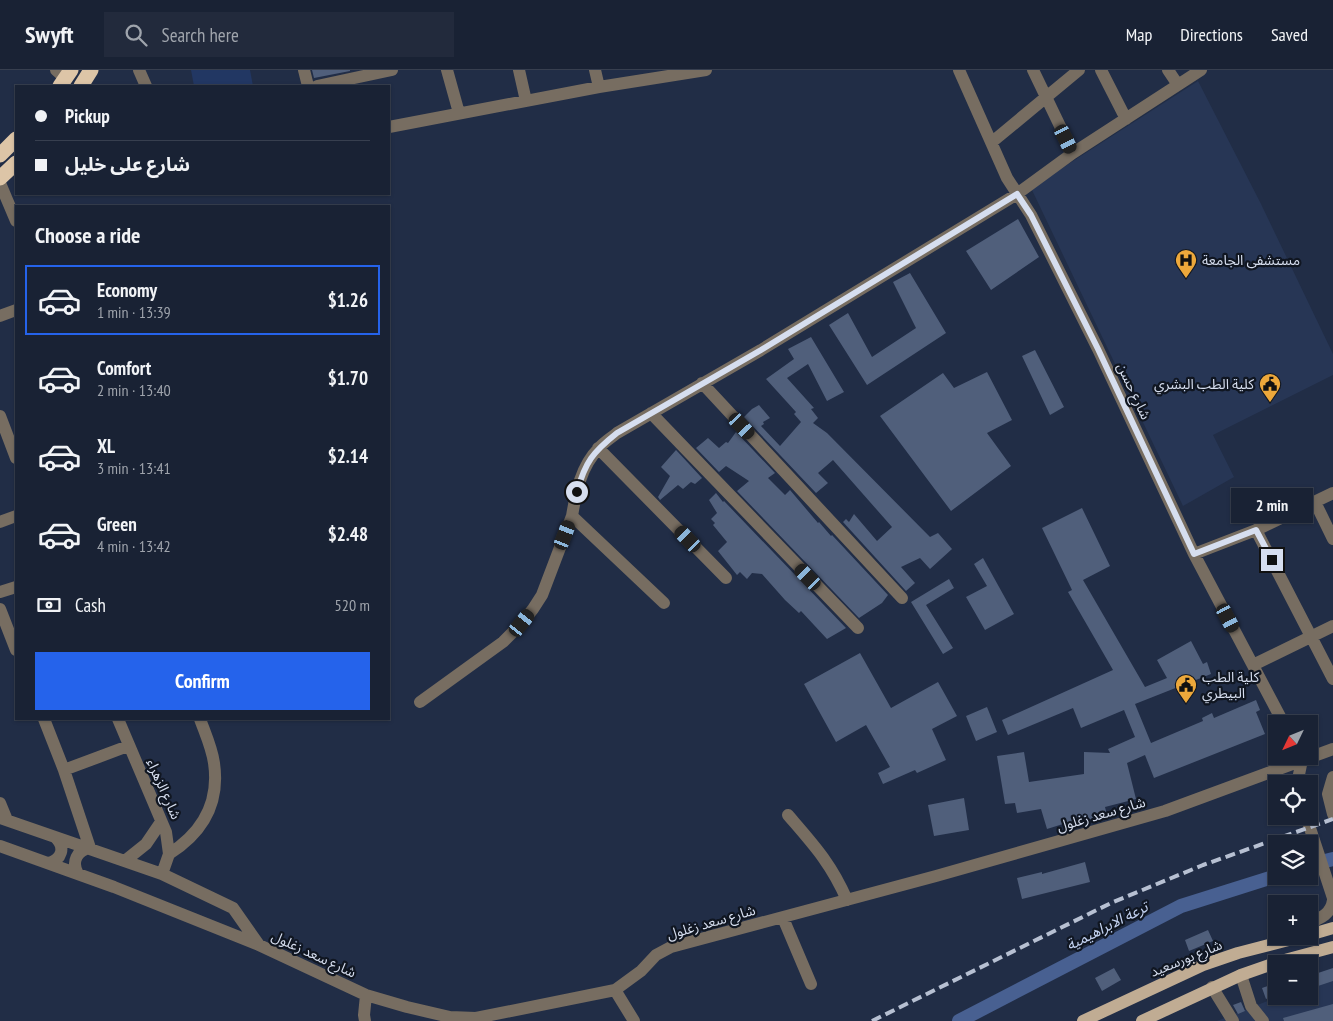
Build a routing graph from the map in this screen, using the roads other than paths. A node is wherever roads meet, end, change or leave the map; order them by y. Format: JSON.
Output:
{"nodes":[{"id":1,"x":91,"y":70,"type":"edge"},
{"id":2,"x":139,"y":70,"type":"edge"},
{"id":3,"x":304,"y":70,"type":"edge"},
{"id":4,"x":392,"y":70,"type":"edge"},
{"id":5,"x":447,"y":70,"type":"edge"},
{"id":6,"x":519,"y":70,"type":"edge"},
{"id":7,"x":595,"y":70,"type":"edge"},
{"id":8,"x":705,"y":70,"type":"edge"},
{"id":9,"x":959,"y":70,"type":"edge"},
{"id":10,"x":1033,"y":70,"type":"edge"},
{"id":11,"x":1079,"y":70,"type":"edge"},
{"id":12,"x":1101,"y":70,"type":"edge"},
{"id":13,"x":1168,"y":70,"type":"edge"},
{"id":14,"x":1200,"y":70,"type":"edge"},
{"id":15,"x":368,"y":72,"type":"edge"},
{"id":16,"x":652,"y":74,"type":"edge"},
{"id":17,"x":82,"y":85,"type":"edge"},
{"id":18,"x":146,"y":85,"type":"edge"},
{"id":19,"x":308,"y":85,"type":"edge"},
{"id":20,"x":321,"y":85,"type":"edge"},
{"id":21,"x":1178,"y":85,"type":"junction"},
{"id":22,"x":600,"y":87,"type":"junction"},
{"id":23,"x":1046,"y":97,"type":"junction"},
{"id":24,"x":526,"y":101,"type":"junction"},
{"id":25,"x":459,"y":114,"type":"junction"},
{"id":26,"x":1126,"y":120,"type":"junction"},
{"id":27,"x":390,"y":127,"type":"edge"},
{"id":28,"x":15,"y":140,"type":"edge"},
{"id":29,"x":992,"y":142,"type":"junction"},
{"id":30,"x":1073,"y":153,"type":"junction"},
{"id":31,"x":0,"y":155,"type":"edge"},
{"id":32,"x":15,"y":164,"type":"edge"},
{"id":33,"x":0,"y":178,"type":"edge"},
{"id":34,"x":0,"y":183,"type":"edge"},
{"id":35,"x":1017,"y":194,"type":"junction"},
{"id":36,"x":15,"y":219,"type":"edge"},
{"id":37,"x":15,"y":310,"type":"edge"},
{"id":38,"x":0,"y":316,"type":"edge"},
{"id":39,"x":702,"y":383,"type":"junction"},
{"id":40,"x":651,"y":413,"type":"junction"},
{"id":41,"x":1,"y":422,"type":"edge"},
{"id":42,"x":598,"y":448,"type":"junction"},
{"id":43,"x":15,"y":456,"type":"edge"},
{"id":44,"x":1333,"y":493,"type":"edge"},
{"id":45,"x":1315,"y":502,"type":"junction"},
{"id":46,"x":15,"y":516,"type":"edge"},
{"id":47,"x":572,"y":516,"type":"junction"},
{"id":48,"x":0,"y":522,"type":"edge"},
{"id":49,"x":1256,"y":530,"type":"junction"},
{"id":50,"x":1333,"y":539,"type":"edge"},
{"id":51,"x":1194,"y":554,"type":"junction"},
{"id":52,"x":726,"y":578,"type":"dead end"},
{"id":53,"x":15,"y":587,"type":"edge"},
{"id":54,"x":0,"y":592,"type":"edge"},
{"id":55,"x":902,"y":598,"type":"dead end"},
{"id":56,"x":664,"y":603,"type":"dead end"},
{"id":57,"x":0,"y":609,"type":"edge"},
{"id":58,"x":1333,"y":626,"type":"edge"},
{"id":59,"x":858,"y":628,"type":"dead end"},
{"id":60,"x":1312,"y":638,"type":"junction"},
{"id":61,"x":15,"y":647,"type":"edge"},
{"id":62,"x":1253,"y":665,"type":"junction"},
{"id":63,"x":1333,"y":679,"type":"edge"},
{"id":64,"x":420,"y":702,"type":"dead end"},
{"id":65,"x":1279,"y":715,"type":"edge"},
{"id":66,"x":44,"y":720,"type":"edge"},
{"id":67,"x":118,"y":720,"type":"edge"},
{"id":68,"x":200,"y":720,"type":"edge"},
{"id":69,"x":128,"y":746,"type":"junction"},
{"id":70,"x":1333,"y":749,"type":"edge"},
{"id":71,"x":1318,"y":753,"type":"edge"},
{"id":72,"x":1283,"y":765,"type":"edge"},
{"id":73,"x":64,"y":770,"type":"junction"},
{"id":74,"x":1333,"y":777,"type":"edge"},
{"id":75,"x":0,"y":803,"type":"edge"},
{"id":76,"x":1333,"y":814,"type":"edge"},
{"id":77,"x":788,"y":815,"type":"dead end"},
{"id":78,"x":3,"y":819,"type":"edge"},
{"id":79,"x":161,"y":822,"type":"junction"},
{"id":80,"x":1309,"y":825,"type":"edge"},
{"id":81,"x":56,"y":837,"type":"junction"},
{"id":82,"x":0,"y":846,"type":"edge"},
{"id":83,"x":90,"y":848,"type":"junction"},
{"id":84,"x":169,"y":854,"type":"junction"},
{"id":85,"x":126,"y":860,"type":"junction"},
{"id":86,"x":48,"y":863,"type":"junction"},
{"id":87,"x":78,"y":874,"type":"junction"},
{"id":88,"x":162,"y":874,"type":"junction"},
{"id":89,"x":1333,"y":899,"type":"edge"},
{"id":90,"x":847,"y":900,"type":"junction"},
{"id":91,"x":783,"y":918,"type":"junction"},
{"id":92,"x":1318,"y":918,"type":"edge"},
{"id":93,"x":1333,"y":928,"type":"edge"},
{"id":94,"x":1318,"y":932,"type":"edge"},
{"id":95,"x":1268,"y":944,"type":"edge"},
{"id":96,"x":259,"y":945,"type":"junction"},
{"id":97,"x":1333,"y":947,"type":"edge"},
{"id":98,"x":1241,"y":975,"type":"junction"},
{"id":99,"x":811,"y":984,"type":"dead end"},
{"id":100,"x":1212,"y":987,"type":"junction"},
{"id":101,"x":615,"y":990,"type":"junction"},
{"id":102,"x":366,"y":995,"type":"junction"},
{"id":103,"x":365,"y":1021,"type":"edge"},
{"id":104,"x":634,"y":1021,"type":"edge"},
{"id":105,"x":1083,"y":1021,"type":"edge"},
{"id":106,"x":1142,"y":1021,"type":"edge"},
{"id":107,"x":1232,"y":1021,"type":"edge"},
{"id":108,"x":1263,"y":1021,"type":"edge"}],
"edges":[{"from":1,"to":17,"type":"highway"},
{"from":2,"to":18,"type":"street"},
{"from":3,"to":19,"type":"street"},
{"from":4,"to":15,"type":"street"},
{"from":5,"to":25,"type":"street"},
{"from":6,"to":24,"type":"street"},
{"from":7,"to":22,"type":"street"},
{"from":8,"to":16,"type":"street"},
{"from":9,"to":29,"type":"street","name":"شارع حسن"},
{"from":10,"to":23,"type":"street"},
{"from":11,"to":23,"type":"street"},
{"from":12,"to":26,"type":"street"},
{"from":13,"to":21,"type":"street"},
{"from":14,"to":21,"type":"street"},
{"from":15,"to":20,"type":"street"},
{"from":16,"to":22,"type":"street"},
{"from":21,"to":26,"type":"street"},
{"from":22,"to":24,"type":"street"},
{"from":23,"to":29,"type":"street"},
{"from":23,"to":30,"type":"street"},
{"from":24,"to":25,"type":"street"},
{"from":25,"to":27,"type":"street"},
{"from":26,"to":30,"type":"street"},
{"from":28,"to":31,"type":"highway"},
{"from":29,"to":35,"type":"street","name":"شارع حسن"},
{"from":30,"to":35,"type":"street"},
{"from":32,"to":33,"type":"highway"},
{"from":34,"to":36,"type":"street"},
{"from":35,"to":39,"type":"street"},
{"from":35,"to":51,"type":"street","name":"شارع حسن"},
{"from":37,"to":38,"type":"street"},
{"from":39,"to":40,"type":"street"},
{"from":39,"to":55,"type":"street"},
{"from":40,"to":42,"type":"street"},
{"from":40,"to":59,"type":"street"},
{"from":41,"to":43,"type":"street"},
{"from":42,"to":47,"type":"street"},
{"from":42,"to":52,"type":"street"},
{"from":44,"to":45,"type":"street"},
{"from":45,"to":49,"type":"street"},
{"from":45,"to":50,"type":"street"},
{"from":46,"to":48,"type":"street"},
{"from":47,"to":56,"type":"street"},
{"from":47,"to":64,"type":"street"},
{"from":49,"to":51,"type":"street"},
{"from":49,"to":60,"type":"street"},
{"from":51,"to":62,"type":"street","name":"شارع حسن"},
{"from":53,"to":54,"type":"street"},
{"from":57,"to":61,"type":"street"},
{"from":58,"to":60,"type":"street"},
{"from":60,"to":62,"type":"street"},
{"from":60,"to":63,"type":"street"},
{"from":62,"to":65,"type":"street","name":"شارع حسن"},
{"from":66,"to":73,"type":"street"},
{"from":67,"to":69,"type":"street","name":"شارع الزهراء"},
{"from":68,"to":84,"type":"street"},
{"from":69,"to":73,"type":"street"},
{"from":69,"to":79,"type":"street","name":"شارع الزهراء"},
{"from":70,"to":71,"type":"street","name":"شارع سعد زغلول"},
{"from":72,"to":90,"type":"street","name":"شارع سعد زغلول"},
{"from":73,"to":83,"type":"street"},
{"from":74,"to":76,"type":"street"},
{"from":75,"to":78,"type":"street"},
{"from":77,"to":90,"type":"street"},
{"from":78,"to":81,"type":"street"},
{"from":79,"to":84,"type":"street","name":"شارع الزهراء"},
{"from":79,"to":85,"type":"street"},
{"from":80,"to":89,"type":"street"},
{"from":81,"to":83,"type":"street"},
{"from":81,"to":86,"type":"street"},
{"from":82,"to":86,"type":"street","name":"شارع سعد زغلول"},
{"from":83,"to":85,"type":"street"},
{"from":83,"to":87,"type":"street"},
{"from":84,"to":88,"type":"street"},
{"from":85,"to":88,"type":"street"},
{"from":86,"to":87,"type":"street","name":"شارع سعد زغلول"},
{"from":87,"to":96,"type":"street","name":"شارع سعد زغلول"},
{"from":88,"to":96,"type":"street"},
{"from":89,"to":92,"type":"street"},
{"from":90,"to":91,"type":"street","name":"شارع سعد زغلول"},
{"from":91,"to":99,"type":"street"},
{"from":91,"to":101,"type":"street","name":"شارع سعد زغلول"},
{"from":93,"to":94,"type":"main road"},
{"from":95,"to":105,"type":"main road","name":"شارع بورسعيد"},
{"from":96,"to":102,"type":"street","name":"شارع سعد زغلول"},
{"from":97,"to":98,"type":"main road"},
{"from":98,"to":100,"type":"main road"},
{"from":98,"to":108,"type":"street"},
{"from":100,"to":106,"type":"main road"},
{"from":100,"to":107,"type":"street"},
{"from":101,"to":102,"type":"street","name":"شارع سعد زغلول"},
{"from":101,"to":104,"type":"street"},
{"from":102,"to":103,"type":"street"}]}
